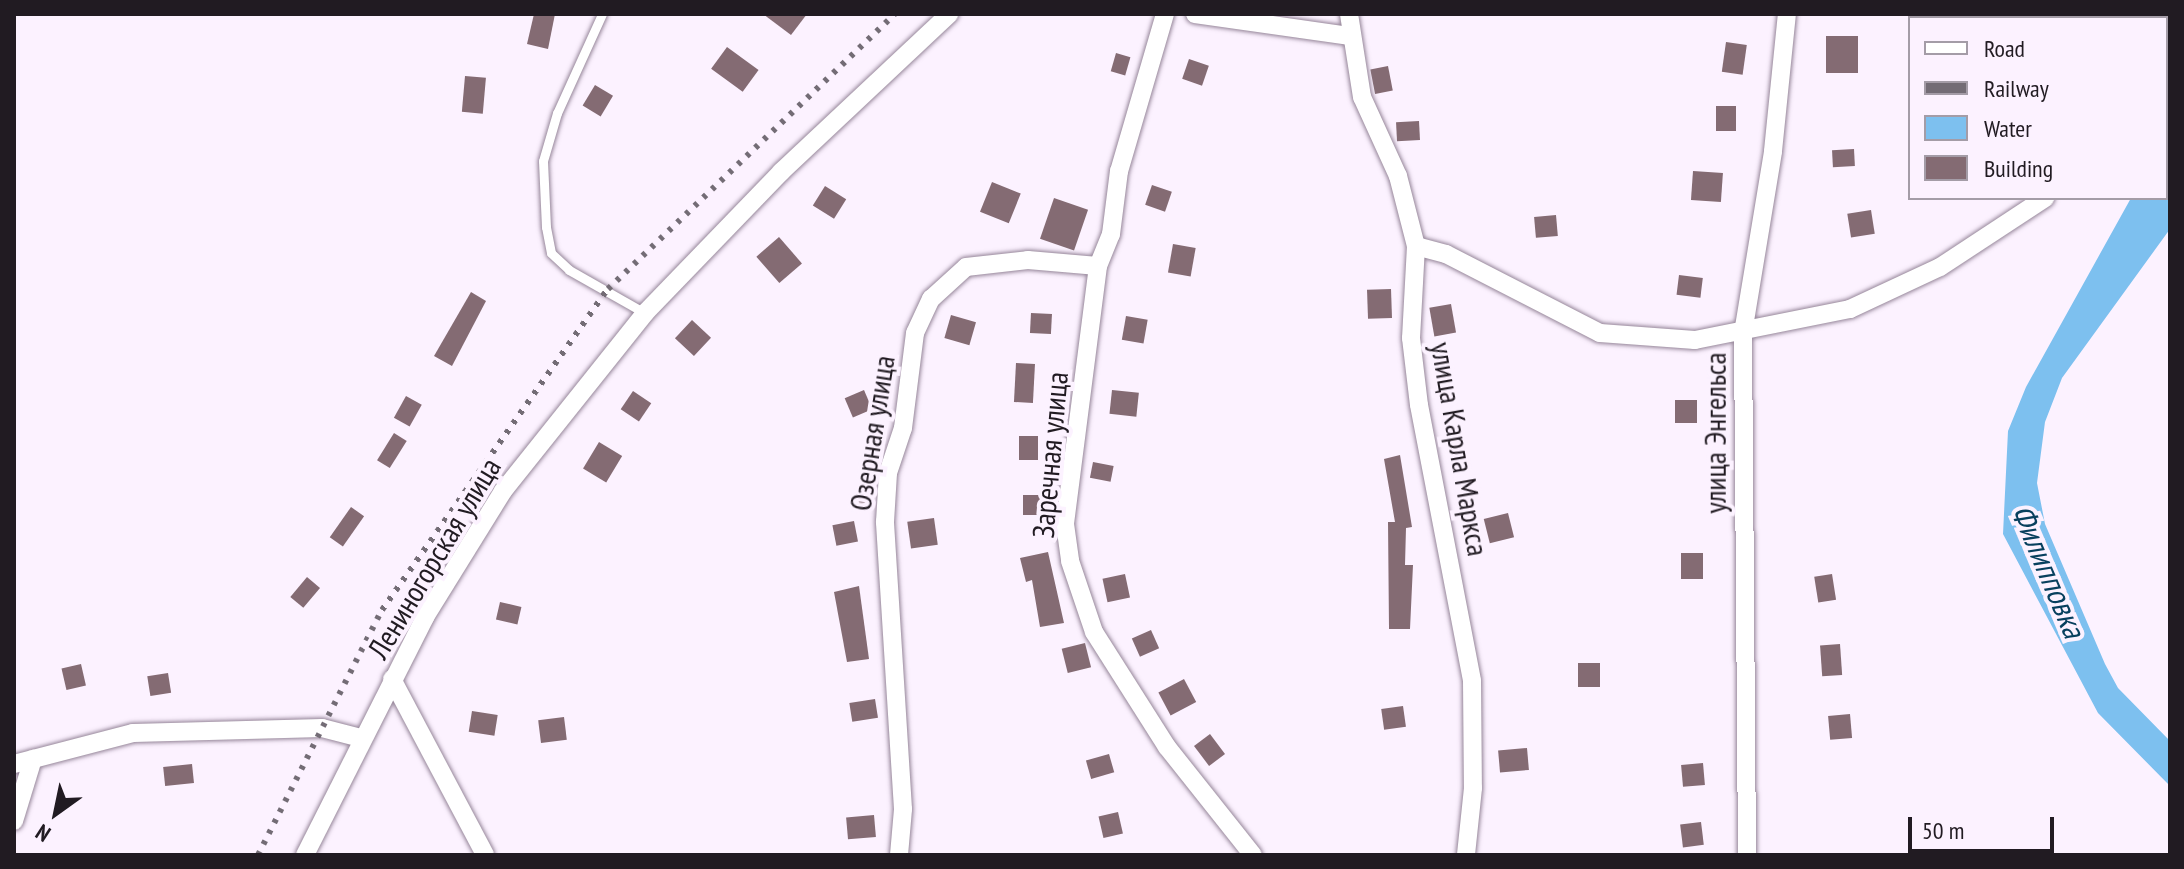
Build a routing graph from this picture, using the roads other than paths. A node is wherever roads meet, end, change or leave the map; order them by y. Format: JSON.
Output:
{"nodes":[{"id":1,"x":602,"y":14,"type":"edge"},
{"id":2,"x":949,"y":14,"type":"edge"},
{"id":3,"x":1165,"y":14,"type":"edge"},
{"id":4,"x":1195,"y":14,"type":"edge"},
{"id":5,"x":1349,"y":14,"type":"edge"},
{"id":6,"x":1787,"y":14,"type":"edge"},
{"id":7,"x":1350,"y":36,"type":"junction"},
{"id":8,"x":2042,"y":200,"type":"edge"},
{"id":9,"x":1416,"y":246,"type":"junction"},
{"id":10,"x":1098,"y":266,"type":"junction"},
{"id":11,"x":645,"y":313,"type":"junction"},
{"id":12,"x":1743,"y":333,"type":"junction"},
{"id":13,"x":392,"y":679,"type":"junction"},
{"id":14,"x":361,"y":738,"type":"junction"},
{"id":15,"x":33,"y":759,"type":"junction"},
{"id":16,"x":14,"y":764,"type":"edge"},
{"id":17,"x":14,"y":821,"type":"edge"},
{"id":18,"x":305,"y":855,"type":"edge"},
{"id":19,"x":485,"y":855,"type":"edge"},
{"id":20,"x":899,"y":855,"type":"edge"},
{"id":21,"x":1253,"y":855,"type":"edge"},
{"id":22,"x":1466,"y":855,"type":"edge"},
{"id":23,"x":1747,"y":855,"type":"edge"}],
"edges":[{"from":1,"to":11,"type":"lane"},
{"from":2,"to":11,"type":"street","name":"Лениногорская улица"},
{"from":3,"to":10,"type":"street","name":"Заречная улица"},
{"from":4,"to":7,"type":"street"},
{"from":5,"to":7,"type":"street","name":"улица Карла Маркса"},
{"from":6,"to":12,"type":"street","name":"улица Энгельса"},
{"from":7,"to":9,"type":"street","name":"улица Карла Маркса"},
{"from":8,"to":12,"type":"street"},
{"from":9,"to":12,"type":"street"},
{"from":9,"to":22,"type":"street","name":"улица Карла Маркса"},
{"from":10,"to":20,"type":"street","name":"Озерная улица"},
{"from":10,"to":21,"type":"street","name":"Заречная улица"},
{"from":11,"to":13,"type":"street","name":"Лениногорская улица"},
{"from":12,"to":23,"type":"street","name":"улица Энгельса"},
{"from":13,"to":14,"type":"street","name":"Лениногорская улица"},
{"from":13,"to":19,"type":"street"},
{"from":14,"to":15,"type":"street"},
{"from":14,"to":18,"type":"street","name":"Лениногорская улица"},
{"from":15,"to":16,"type":"street"},
{"from":15,"to":17,"type":"street"}]}
